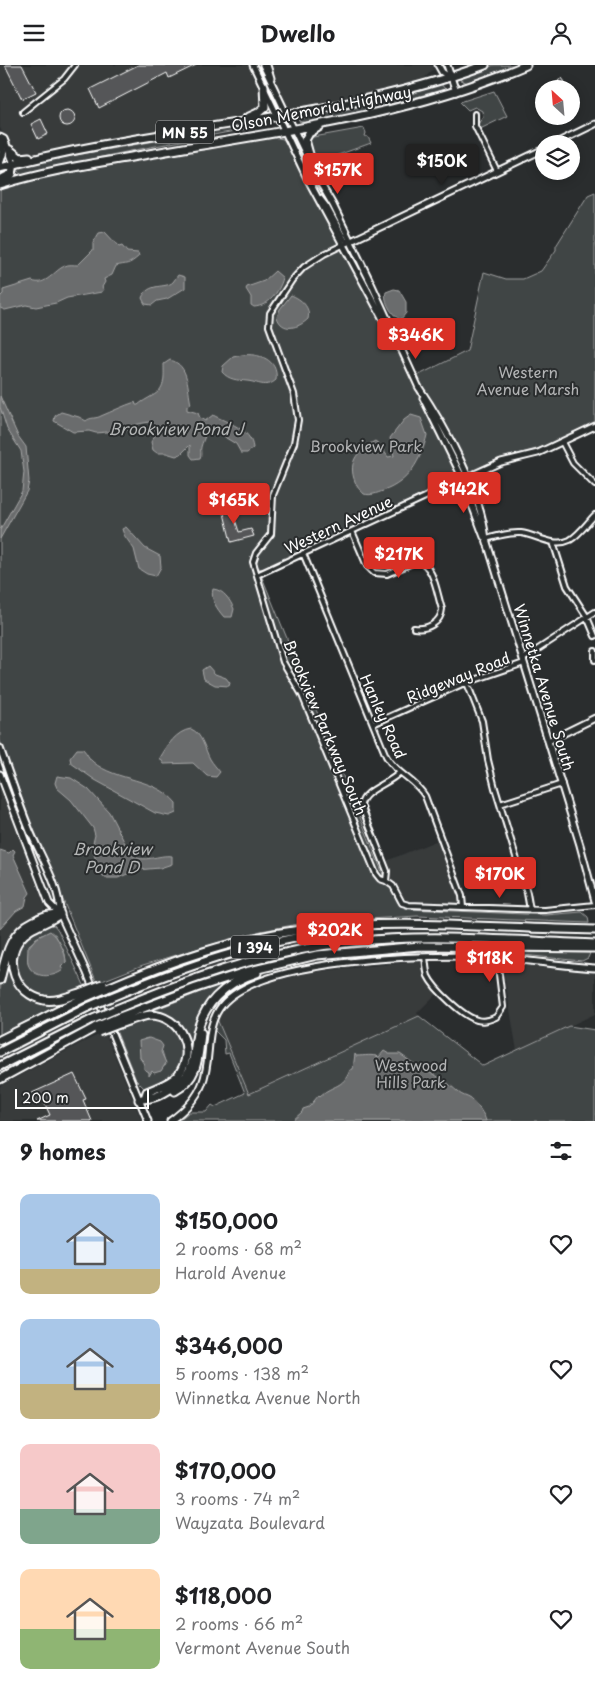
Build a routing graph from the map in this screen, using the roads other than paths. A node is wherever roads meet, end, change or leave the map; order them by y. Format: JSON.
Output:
{"nodes":[{"id":1,"x":75,"y":65,"type":"edge"},
{"id":2,"x":253,"y":65,"type":"edge"},
{"id":3,"x":263,"y":65,"type":"edge"},
{"id":4,"x":267,"y":65,"type":"edge"},
{"id":5,"x":438,"y":65,"type":"edge"},
{"id":6,"x":448,"y":65,"type":"edge"},
{"id":7,"x":485,"y":65,"type":"edge"},
{"id":8,"x":526,"y":65,"type":"edge"},
{"id":9,"x":450,"y":77,"type":"junction"},
{"id":10,"x":271,"y":81,"type":"junction"},
{"id":11,"x":264,"y":86,"type":"junction"},
{"id":12,"x":456,"y":92,"type":"junction"},
{"id":13,"x":23,"y":112,"type":"dead end"},
{"id":14,"x":287,"y":114,"type":"junction"},
{"id":15,"x":475,"y":114,"type":"dead end"},
{"id":16,"x":278,"y":116,"type":"junction"},
{"id":17,"x":238,"y":123,"type":"junction"},
{"id":18,"x":324,"y":123,"type":"junction"},
{"id":19,"x":595,"y":124,"type":"edge"},
{"id":20,"x":293,"y":128,"type":"junction"},
{"id":21,"x":284,"y":130,"type":"junction"},
{"id":22,"x":572,"y":135,"type":"edge"},
{"id":23,"x":0,"y":137,"type":"edge"},
{"id":24,"x":0,"y":142,"type":"edge"},
{"id":25,"x":91,"y":148,"type":"junction"},
{"id":26,"x":10,"y":150,"type":"junction"},
{"id":27,"x":535,"y":153,"type":"edge"},
{"id":28,"x":0,"y":161,"type":"edge"},
{"id":29,"x":14,"y":164,"type":"junction"},
{"id":30,"x":0,"y":168,"type":"edge"},
{"id":31,"x":497,"y":171,"type":"junction"},
{"id":32,"x":314,"y":172,"type":"junction"},
{"id":33,"x":0,"y":180,"type":"edge"},
{"id":34,"x":0,"y":185,"type":"edge"},
{"id":35,"x":316,"y":194,"type":"junction"},
{"id":36,"x":349,"y":242,"type":"junction"},
{"id":37,"x":343,"y":245,"type":"junction"},
{"id":38,"x":397,"y":343,"type":"junction"},
{"id":39,"x":595,"y":426,"type":"edge"},
{"id":40,"x":562,"y":442,"type":"junction"},
{"id":41,"x":465,"y":479,"type":"junction"},
{"id":42,"x":595,"y":485,"type":"edge"},
{"id":43,"x":595,"y":515,"type":"edge"},
{"id":44,"x":352,"y":531,"type":"junction"},
{"id":45,"x":486,"y":539,"type":"junction"},
{"id":46,"x":554,"y":542,"type":"junction"},
{"id":47,"x":303,"y":553,"type":"junction"},
{"id":48,"x":257,"y":575,"type":"junction"},
{"id":49,"x":595,"y":612,"type":"edge"},
{"id":50,"x":587,"y":617,"type":"junction"},
{"id":51,"x":414,"y":628,"type":"dead end"},
{"id":52,"x":595,"y":636,"type":"edge"},
{"id":53,"x":595,"y":651,"type":"edge"},
{"id":54,"x":595,"y":660,"type":"edge"},
{"id":55,"x":523,"y":661,"type":"junction"},
{"id":56,"x":466,"y":683,"type":"junction"},
{"id":57,"x":595,"y":718,"type":"edge"},
{"id":58,"x":373,"y":724,"type":"junction"},
{"id":59,"x":548,"y":741,"type":"junction"},
{"id":60,"x":0,"y":748,"type":"edge"},
{"id":61,"x":399,"y":773,"type":"junction"},
{"id":62,"x":0,"y":774,"type":"edge"},
{"id":63,"x":562,"y":784,"type":"junction"},
{"id":64,"x":500,"y":804,"type":"junction"},
{"id":65,"x":386,"y":881,"type":"junction"},
{"id":66,"x":595,"y":901,"type":"edge"},
{"id":67,"x":595,"y":905,"type":"edge"},
{"id":68,"x":463,"y":907,"type":"junction"},
{"id":69,"x":530,"y":910,"type":"junction"},
{"id":70,"x":60,"y":915,"type":"junction"},
{"id":71,"x":407,"y":924,"type":"junction"},
{"id":72,"x":595,"y":930,"type":"edge"},
{"id":73,"x":595,"y":946,"type":"edge"},
{"id":74,"x":345,"y":952,"type":"junction"},
{"id":75,"x":425,"y":957,"type":"junction"},
{"id":76,"x":497,"y":958,"type":"junction"},
{"id":77,"x":595,"y":968,"type":"edge"},
{"id":78,"x":0,"y":980,"type":"edge"},
{"id":79,"x":83,"y":995,"type":"junction"},
{"id":80,"x":118,"y":1021,"type":"junction"},
{"id":81,"x":0,"y":1040,"type":"edge"},
{"id":82,"x":0,"y":1052,"type":"edge"},
{"id":83,"x":0,"y":1066,"type":"edge"},
{"id":84,"x":0,"y":1079,"type":"edge"},
{"id":85,"x":142,"y":1099,"type":"junction"},
{"id":86,"x":148,"y":1121,"type":"edge"},
{"id":87,"x":170,"y":1121,"type":"edge"}],
"edges":[{"from":1,"to":13,"type":"street"},
{"from":2,"to":11,"type":"street"},
{"from":3,"to":10,"type":"street"},
{"from":4,"to":10,"type":"street"},
{"from":5,"to":9,"type":"street"},
{"from":6,"to":9,"type":"street"},
{"from":7,"to":9,"type":"highway","name":"Olson Memorial Highway","number":"MN 55"},
{"from":8,"to":12,"type":"highway","name":"Olson Memorial Highway","number":"MN 55"},
{"from":9,"to":12,"type":"street"},
{"from":9,"to":14,"type":"highway","name":"Olson Memorial Highway","number":"MN 55"},
{"from":10,"to":14,"type":"street"},
{"from":11,"to":16,"type":"street"},
{"from":11,"to":17,"type":"highway"},
{"from":12,"to":18,"type":"highway","name":"Olson Memorial Highway","number":"MN 55"},
{"from":14,"to":16,"type":"highway","name":"Olson Memorial Highway","number":"MN 55"},
{"from":14,"to":20,"type":"street"},
{"from":15,"to":31,"type":"street"},
{"from":16,"to":17,"type":"highway","name":"Olson Memorial Highway","number":"MN 55"},
{"from":16,"to":21,"type":"street"},
{"from":17,"to":25,"type":"highway","name":"Olson Memorial Highway","number":"MN 55"},
{"from":18,"to":20,"type":"highway","name":"Olson Memorial Highway","number":"MN 55"},
{"from":18,"to":32,"type":"highway"},
{"from":19,"to":22,"type":"street"},
{"from":20,"to":21,"type":"highway","name":"Olson Memorial Highway","number":"MN 55"},
{"from":20,"to":32,"type":"street"},
{"from":21,"to":34,"type":"highway","name":"Olson Memorial Highway","number":"MN 55"},
{"from":21,"to":35,"type":"street"},
{"from":23,"to":26,"type":"street"},
{"from":24,"to":28,"type":"highway"},
{"from":25,"to":26,"type":"highway"},
{"from":25,"to":29,"type":"highway","name":"Olson Memorial Highway","number":"MN 55"},
{"from":26,"to":29,"type":"street"},
{"from":27,"to":31,"type":"street"},
{"from":29,"to":30,"type":"highway","name":"Olson Memorial Highway","number":"MN 55"},
{"from":29,"to":33,"type":"highway"},
{"from":31,"to":36,"type":"street"},
{"from":32,"to":36,"type":"street"},
{"from":35,"to":36,"type":"street"},
{"from":35,"to":37,"type":"street"},
{"from":36,"to":37,"type":"street"},
{"from":36,"to":38,"type":"street"},
{"from":37,"to":38,"type":"street"},
{"from":37,"to":48,"type":"street"},
{"from":38,"to":41,"type":"street","name":"Winnetka Avenue South"},
{"from":39,"to":40,"type":"street","name":"Western Avenue"},
{"from":40,"to":41,"type":"street","name":"Western Avenue"},
{"from":40,"to":42,"type":"street"},
{"from":41,"to":44,"type":"street","name":"Western Avenue"},
{"from":41,"to":45,"type":"street","name":"Winnetka Avenue South"},
{"from":43,"to":46,"type":"street"},
{"from":44,"to":47,"type":"street","name":"Western Avenue"},
{"from":44,"to":51,"type":"street"},
{"from":45,"to":46,"type":"street"},
{"from":45,"to":55,"type":"street","name":"Winnetka Avenue South"},
{"from":46,"to":50,"type":"street"},
{"from":47,"to":48,"type":"street","name":"Western Avenue"},
{"from":47,"to":58,"type":"street","name":"Hanley Road"},
{"from":48,"to":65,"type":"street","name":"Brookview Parkway South"},
{"from":49,"to":50,"type":"street","name":"Ridgeway Road"},
{"from":50,"to":52,"type":"street"},
{"from":50,"to":55,"type":"street","name":"Ridgeway Road"},
{"from":53,"to":54,"type":"street"},
{"from":55,"to":56,"type":"street","name":"Ridgeway Road"},
{"from":55,"to":59,"type":"street","name":"Winnetka Avenue South"},
{"from":56,"to":58,"type":"street","name":"Ridgeway Road"},
{"from":56,"to":64,"type":"street"},
{"from":57,"to":59,"type":"street"},
{"from":58,"to":61,"type":"street","name":"Hanley Road"},
{"from":59,"to":63,"type":"street","name":"Winnetka Avenue South"},
{"from":60,"to":70,"type":"street"},
{"from":61,"to":65,"type":"street"},
{"from":61,"to":68,"type":"street","name":"Hanley Road"},
{"from":62,"to":70,"type":"street"},
{"from":63,"to":64,"type":"street"},
{"from":63,"to":66,"type":"street","name":"Winnetka Avenue South"},
{"from":64,"to":69,"type":"street"},
{"from":65,"to":68,"type":"street","name":"Brookview Parkway South"},
{"from":67,"to":69,"type":"street"},
{"from":68,"to":69,"type":"street"},
{"from":70,"to":78,"type":"highway"},
{"from":70,"to":79,"type":"highway"},
{"from":70,"to":85,"type":"street"},
{"from":71,"to":72,"type":"highway","number":"I 394"},
{"from":71,"to":79,"type":"highway","bridge":true},
{"from":71,"to":82,"type":"highway","number":"I 394","bridge":true},
{"from":73,"to":74,"type":"highway"},
{"from":73,"to":83,"type":"highway","number":"I 394","bridge":true},
{"from":74,"to":80,"type":"highway"},
{"from":74,"to":85,"type":"highway"},
{"from":75,"to":76,"type":"street"},
{"from":75,"to":76,"type":"street"},
{"from":75,"to":87,"type":"street"},
{"from":76,"to":77,"type":"street"},
{"from":79,"to":81,"type":"highway"},
{"from":80,"to":84,"type":"highway","bridge":true},
{"from":80,"to":85,"type":"highway"},
{"from":85,"to":86,"type":"street"}]}
